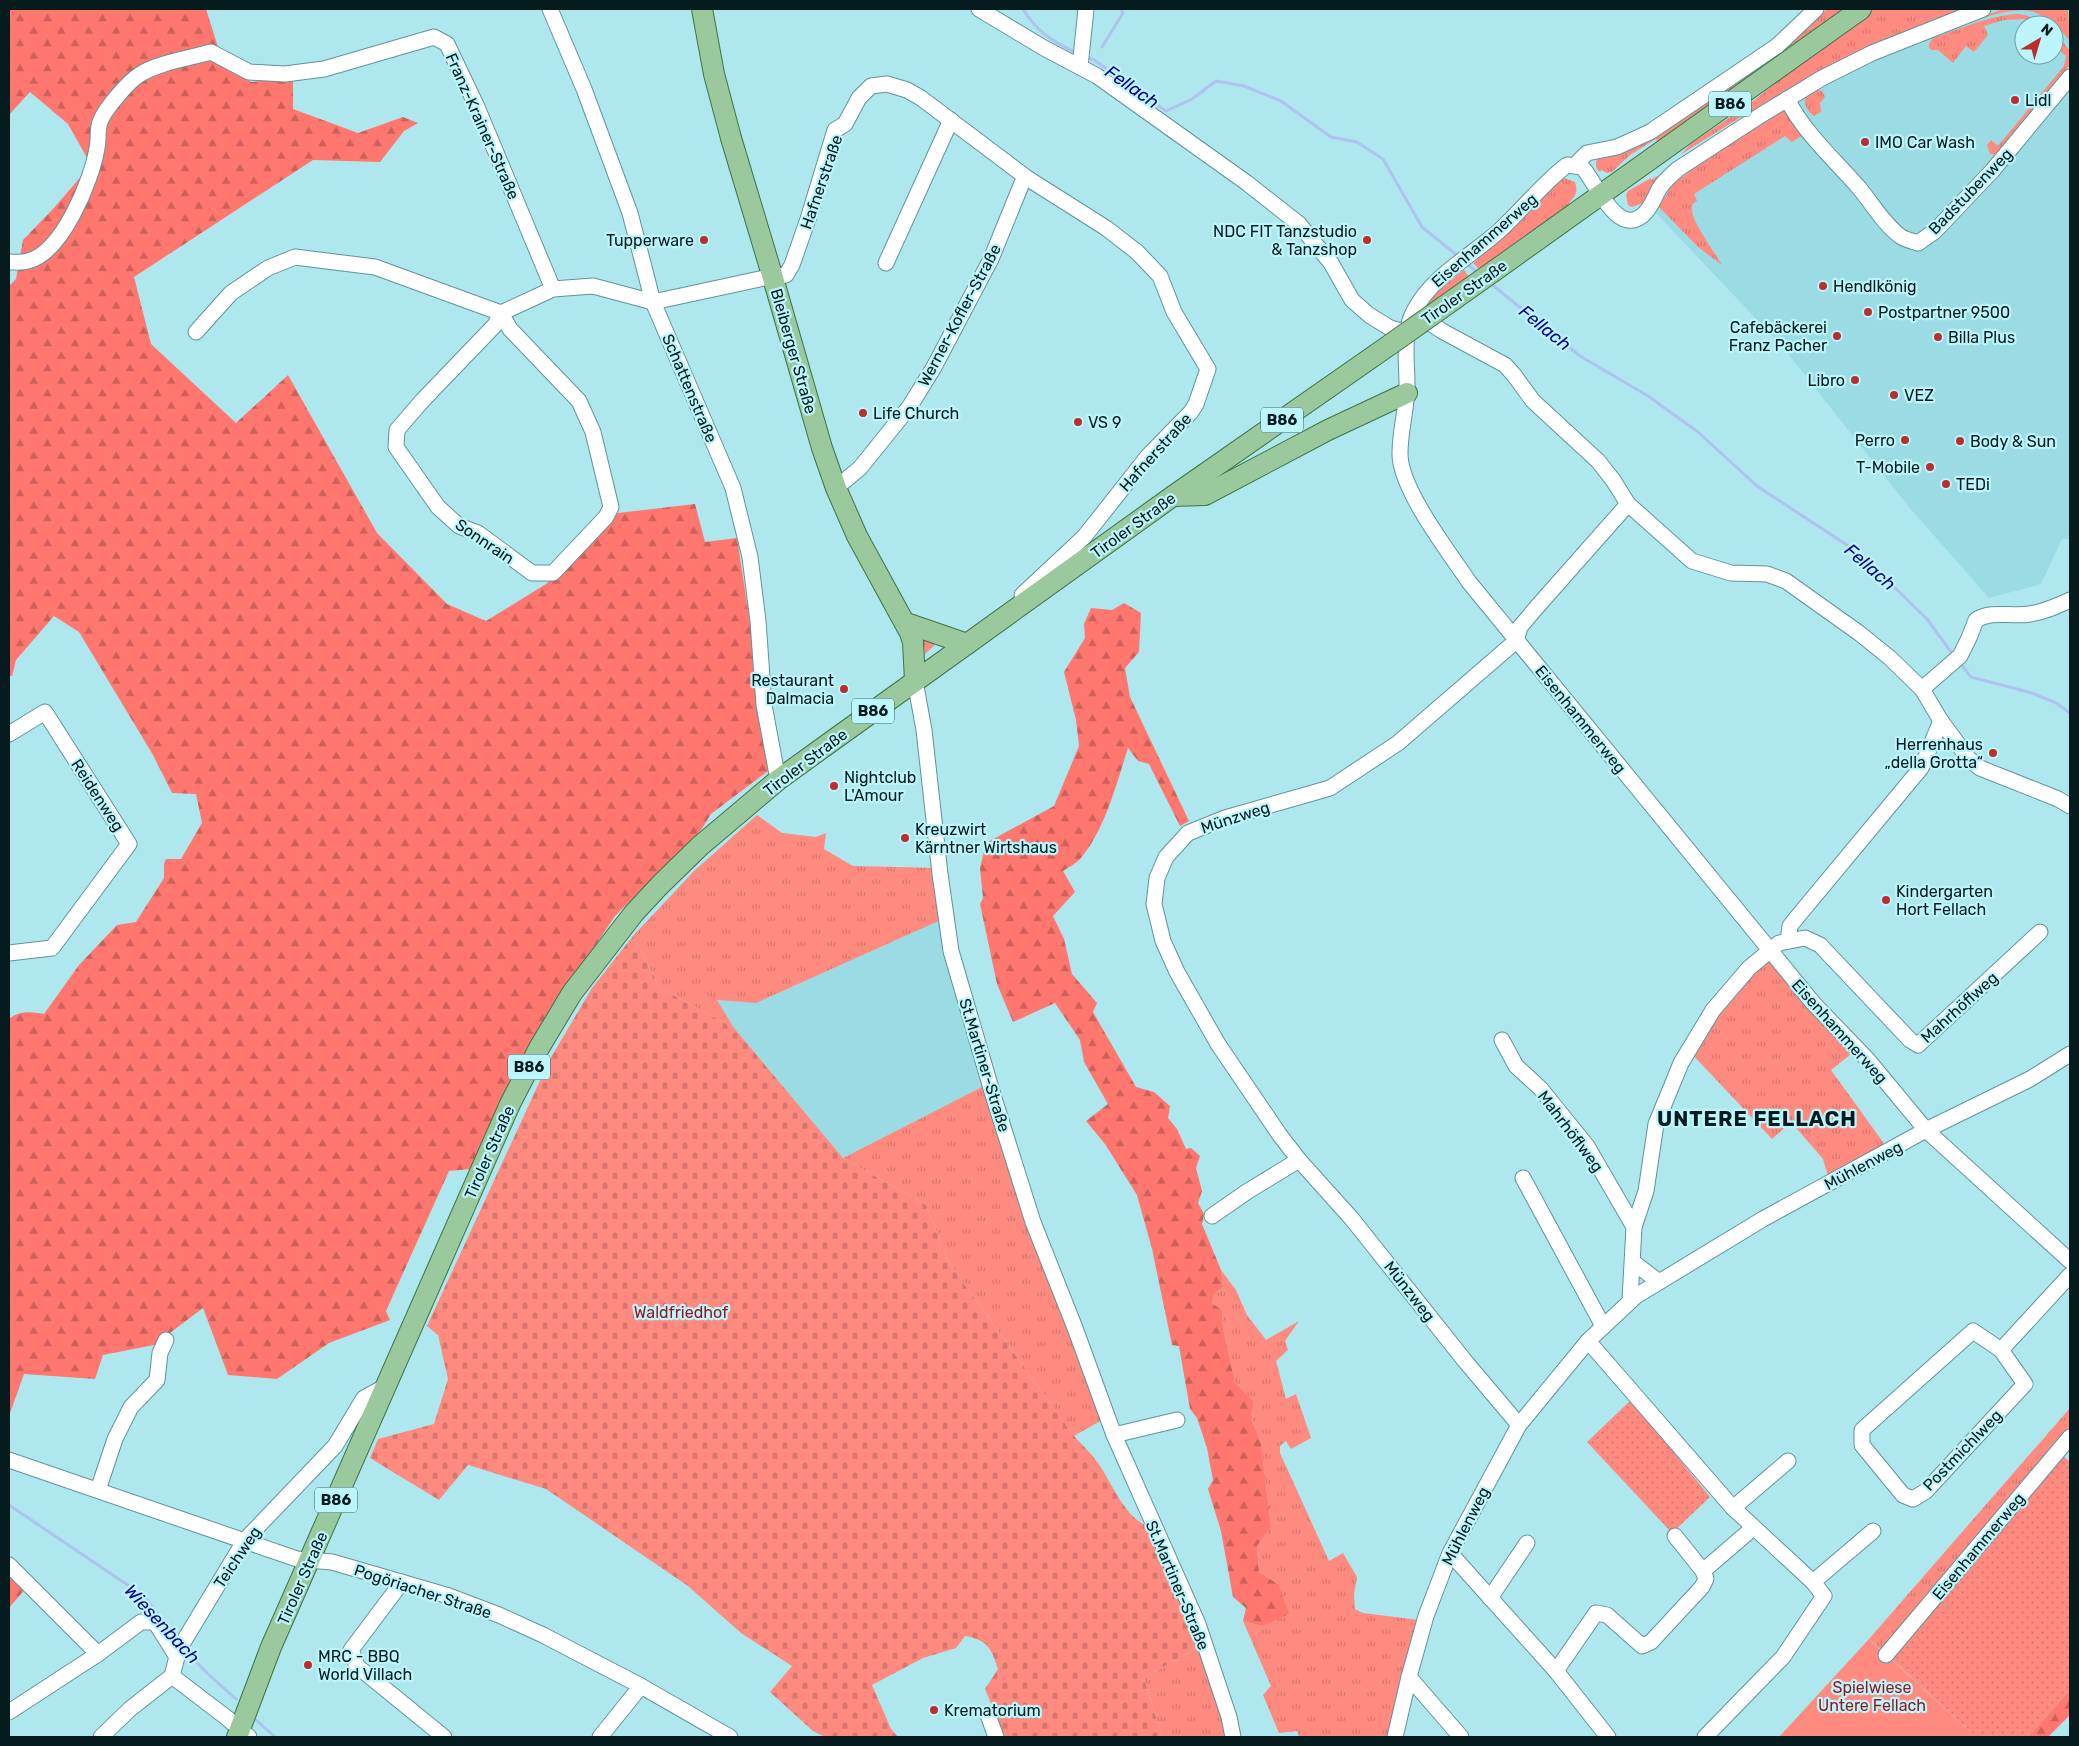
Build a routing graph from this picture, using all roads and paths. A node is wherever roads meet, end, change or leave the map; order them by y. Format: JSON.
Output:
{"nodes":[{"id":1,"x":550,"y":9,"type":"edge"},
{"id":2,"x":702,"y":9,"type":"edge"},
{"id":3,"x":979,"y":9,"type":"edge"},
{"id":4,"x":1086,"y":9,"type":"edge"},
{"id":5,"x":1816,"y":9,"type":"edge"},
{"id":6,"x":1861,"y":9,"type":"edge"},
{"id":7,"x":1983,"y":9,"type":"edge"},
{"id":8,"x":1081,"y":58,"type":"junction"},
{"id":9,"x":2070,"y":77,"type":"edge"},
{"id":10,"x":1787,"y":99,"type":"junction"},
{"id":11,"x":952,"y":120,"type":"junction"},
{"id":12,"x":1575,"y":165,"type":"junction"},
{"id":13,"x":1027,"y":178,"type":"junction"},
{"id":14,"x":1600,"y":196,"type":"junction"},
{"id":15,"x":9,"y":262,"type":"edge"},
{"id":16,"x":886,"y":263,"type":"dead end"},
{"id":17,"x":774,"y":278,"type":"junction"},
{"id":18,"x":553,"y":288,"type":"junction"},
{"id":19,"x":653,"y":302,"type":"junction"},
{"id":20,"x":1413,"y":312,"type":"junction"},
{"id":21,"x":500,"y":313,"type":"junction"},
{"id":22,"x":196,"y":332,"type":"dead end"},
{"id":23,"x":1398,"y":338,"type":"junction"},
{"id":24,"x":1407,"y":393,"type":"junction"},
{"id":25,"x":836,"y":488,"type":"junction"},
{"id":26,"x":1173,"y":496,"type":"junction"},
{"id":27,"x":1628,"y":504,"type":"junction"},
{"id":28,"x":2066,"y":602,"type":"edge"},
{"id":29,"x":1004,"y":618,"type":"junction"},
{"id":30,"x":906,"y":623,"type":"junction"},
{"id":31,"x":1516,"y":641,"type":"junction"},
{"id":32,"x":968,"y":644,"type":"junction"},
{"id":33,"x":915,"y":681,"type":"junction"},
{"id":34,"x":1922,"y":689,"type":"junction"},
{"id":35,"x":1941,"y":721,"type":"junction"},
{"id":36,"x":9,"y":734,"type":"edge"},
{"id":37,"x":778,"y":780,"type":"junction"},
{"id":38,"x":2070,"y":806,"type":"edge"},
{"id":39,"x":2040,"y":932,"type":"dead end"},
{"id":40,"x":1788,"y":941,"type":"junction"},
{"id":41,"x":1770,"y":950,"type":"junction"},
{"id":42,"x":9,"y":953,"type":"edge"},
{"id":43,"x":1502,"y":1040,"type":"dead end"},
{"id":44,"x":2070,"y":1054,"type":"edge"},
{"id":45,"x":1926,"y":1130,"type":"junction"},
{"id":46,"x":1299,"y":1160,"type":"junction"},
{"id":47,"x":1523,"y":1178,"type":"dead end"},
{"id":48,"x":1212,"y":1216,"type":"dead end"},
{"id":49,"x":1634,"y":1226,"type":"junction"},
{"id":50,"x":2070,"y":1261,"type":"edge"},
{"id":51,"x":1632,"y":1262,"type":"junction"},
{"id":52,"x":2070,"y":1275,"type":"edge"},
{"id":53,"x":1659,"y":1282,"type":"junction"},
{"id":54,"x":1630,"y":1300,"type":"junction"},
{"id":55,"x":1603,"y":1326,"type":"junction"},
{"id":56,"x":166,"y":1340,"type":"dead end"},
{"id":57,"x":1588,"y":1341,"type":"junction"},
{"id":58,"x":2002,"y":1350,"type":"junction"},
{"id":59,"x":386,"y":1386,"type":"junction"},
{"id":60,"x":1177,"y":1420,"type":"dead end"},
{"id":61,"x":1519,"y":1425,"type":"junction"},
{"id":62,"x":1114,"y":1436,"type":"junction"},
{"id":63,"x":2070,"y":1438,"type":"edge"},
{"id":64,"x":9,"y":1460,"type":"edge"},
{"id":65,"x":1788,"y":1461,"type":"dead end"},
{"id":66,"x":98,"y":1490,"type":"junction"},
{"id":67,"x":1733,"y":1508,"type":"junction"},
{"id":68,"x":1753,"y":1528,"type":"junction"},
{"id":69,"x":1872,"y":1531,"type":"dead end"},
{"id":70,"x":1675,"y":1536,"type":"dead end"},
{"id":71,"x":245,"y":1540,"type":"junction"},
{"id":72,"x":1527,"y":1543,"type":"dead end"},
{"id":73,"x":1450,"y":1553,"type":"junction"},
{"id":74,"x":309,"y":1560,"type":"junction"},
{"id":75,"x":9,"y":1565,"type":"edge"},
{"id":76,"x":1703,"y":1571,"type":"junction"},
{"id":77,"x":402,"y":1582,"type":"junction"},
{"id":78,"x":1813,"y":1582,"type":"junction"},
{"id":79,"x":1490,"y":1598,"type":"junction"},
{"id":80,"x":180,"y":1649,"type":"junction"},
{"id":81,"x":98,"y":1654,"type":"junction"},
{"id":82,"x":1886,"y":1655,"type":"dead end"},
{"id":83,"x":1556,"y":1671,"type":"junction"},
{"id":84,"x":172,"y":1676,"type":"junction"},
{"id":85,"x":1409,"y":1677,"type":"junction"},
{"id":86,"x":641,"y":1686,"type":"junction"},
{"id":87,"x":9,"y":1712,"type":"edge"},
{"id":88,"x":988,"y":1715,"type":"dead end"},
{"id":89,"x":107,"y":1735,"type":"edge"},
{"id":90,"x":242,"y":1735,"type":"edge"},
{"id":91,"x":444,"y":1737,"type":"edge"},
{"id":92,"x":600,"y":1737,"type":"edge"},
{"id":93,"x":730,"y":1737,"type":"edge"},
{"id":94,"x":996,"y":1737,"type":"edge"},
{"id":95,"x":1233,"y":1737,"type":"edge"},
{"id":96,"x":1395,"y":1737,"type":"edge"},
{"id":97,"x":1461,"y":1737,"type":"edge"},
{"id":98,"x":1608,"y":1737,"type":"edge"},
{"id":99,"x":1705,"y":1737,"type":"edge"}],
"edges":[{"from":1,"to":19,"type":"street","name":"Schattenstraße"},
{"from":2,"to":17,"type":"main road","name":"Bleiberger Straße"},
{"from":3,"to":8,"type":"street"},
{"from":4,"to":8,"type":"street"},
{"from":5,"to":12,"type":"street","name":"Eisenhammerweg"},
{"from":6,"to":14,"type":"main road","name":"Tiroler Straße","number":"B86"},
{"from":7,"to":10,"type":"street"},
{"from":8,"to":23,"type":"street"},
{"from":9,"to":10,"type":"street","name":"Badstubenweg"},
{"from":10,"to":14,"type":"street"},
{"from":11,"to":13,"type":"street","name":"Hafnerstraße"},
{"from":11,"to":16,"type":"street"},
{"from":11,"to":17,"type":"street","name":"Hafnerstraße"},
{"from":12,"to":14,"type":"street"},
{"from":12,"to":20,"type":"street","name":"Eisenhammerweg"},
{"from":13,"to":25,"type":"street","name":"Werner-Kofler-Straße"},
{"from":13,"to":29,"type":"street","name":"Hafnerstraße"},
{"from":14,"to":23,"type":"main road","name":"Tiroler Straße","number":"B86","bridge":true},
{"from":15,"to":18,"type":"street","name":"Franz-Krainer-Straße"},
{"from":17,"to":19,"type":"street"},
{"from":17,"to":25,"type":"main road","name":"Bleiberger Straße"},
{"from":18,"to":19,"type":"street"},
{"from":18,"to":21,"type":"street"},
{"from":19,"to":37,"type":"street","name":"Schattenstraße"},
{"from":20,"to":23,"type":"street","name":"Eisenhammerweg"},
{"from":20,"to":27,"type":"street"},
{"from":21,"to":21,"type":"street","name":"Sonnrain"},
{"from":21,"to":22,"type":"street"},
{"from":23,"to":24,"type":"street","name":"Eisenhammerweg"},
{"from":23,"to":26,"type":"main road","name":"Tiroler Straße","number":"B86"},
{"from":24,"to":26,"type":"main road"},
{"from":24,"to":31,"type":"street","name":"Eisenhammerweg"},
{"from":25,"to":30,"type":"main road","name":"Bleiberger Straße"},
{"from":26,"to":29,"type":"main road","name":"Tiroler Straße","number":"B86"},
{"from":27,"to":31,"type":"street"},
{"from":27,"to":34,"type":"street"},
{"from":28,"to":34,"type":"street"},
{"from":29,"to":32,"type":"main road","name":"Tiroler Straße","number":"B86"},
{"from":30,"to":32,"type":"main road"},
{"from":30,"to":33,"type":"main road","name":"Bleiberger Straße"},
{"from":31,"to":41,"type":"street","name":"Eisenhammerweg"},
{"from":31,"to":46,"type":"street","name":"Münzweg"},
{"from":32,"to":33,"type":"main road","name":"Tiroler Straße","number":"B86"},
{"from":33,"to":37,"type":"main road","name":"Tiroler Straße","number":"B86"},
{"from":33,"to":62,"type":"street","name":"St.Martiner-Straße"},
{"from":34,"to":35,"type":"street"},
{"from":35,"to":38,"type":"street"},
{"from":35,"to":40,"type":"street"},
{"from":36,"to":42,"type":"street","name":"Reidenweg"},
{"from":37,"to":59,"type":"main road","name":"Tiroler Straße","number":"B86"},
{"from":39,"to":40,"type":"street","name":"Mahrhöflweg"},
{"from":40,"to":41,"type":"street","name":"Mahrhöflweg"},
{"from":41,"to":45,"type":"street","name":"Eisenhammerweg"},
{"from":41,"to":49,"type":"street","name":"Mahrhöflweg"},
{"from":43,"to":49,"type":"street","name":"Mahrhöflweg"},
{"from":44,"to":45,"type":"street","name":"Mühlenweg"},
{"from":45,"to":50,"type":"street","name":"Eisenhammerweg"},
{"from":45,"to":53,"type":"street","name":"Mühlenweg"},
{"from":46,"to":48,"type":"street"},
{"from":46,"to":61,"type":"street","name":"Münzweg"},
{"from":47,"to":55,"type":"street"},
{"from":49,"to":51,"type":"street","name":"Mahrhöflweg"},
{"from":51,"to":53,"type":"street"},
{"from":51,"to":54,"type":"street","name":"Mahrhöflweg"},
{"from":52,"to":58,"type":"street"},
{"from":53,"to":54,"type":"street","name":"Mühlenweg"},
{"from":54,"to":55,"type":"street","name":"Mühlenweg"},
{"from":55,"to":57,"type":"street","name":"Mühlenweg"},
{"from":56,"to":66,"type":"street"},
{"from":57,"to":61,"type":"street","name":"Mühlenweg"},
{"from":57,"to":67,"type":"street"},
{"from":58,"to":58,"type":"street","name":"Postmichlweg"},
{"from":59,"to":71,"type":"street","name":"Teichweg"},
{"from":59,"to":74,"type":"main road","name":"Tiroler Straße","number":"B86"},
{"from":60,"to":62,"type":"street"},
{"from":61,"to":73,"type":"street","name":"Mühlenweg"},
{"from":62,"to":95,"type":"street","name":"St.Martiner-Straße"},
{"from":63,"to":82,"type":"street","name":"Eisenhammerweg"},
{"from":64,"to":66,"type":"street","name":"Pogöriacher Straße"},
{"from":65,"to":67,"type":"street"},
{"from":66,"to":71,"type":"street","name":"Pogöriacher Straße"},
{"from":67,"to":68,"type":"street"},
{"from":68,"to":76,"type":"street"},
{"from":68,"to":78,"type":"street"},
{"from":69,"to":78,"type":"street"},
{"from":70,"to":76,"type":"street"},
{"from":71,"to":74,"type":"street","name":"Pogöriacher Straße"},
{"from":71,"to":80,"type":"street","name":"Teichweg"},
{"from":72,"to":79,"type":"street"},
{"from":73,"to":79,"type":"street"},
{"from":73,"to":85,"type":"street","name":"Mühlenweg"},
{"from":74,"to":77,"type":"street","name":"Pogöriacher Straße"},
{"from":74,"to":90,"type":"main road","name":"Tiroler Straße","number":"B86"},
{"from":75,"to":81,"type":"street"},
{"from":76,"to":83,"type":"street"},
{"from":77,"to":86,"type":"street","name":"Pogöriacher Straße"},
{"from":77,"to":91,"type":"street"},
{"from":78,"to":99,"type":"street"},
{"from":79,"to":83,"type":"street"},
{"from":80,"to":81,"type":"street"},
{"from":80,"to":84,"type":"street","name":"Teichweg"},
{"from":81,"to":87,"type":"street"},
{"from":83,"to":98,"type":"street"},
{"from":84,"to":89,"type":"street"},
{"from":84,"to":90,"type":"street"},
{"from":85,"to":96,"type":"street","name":"Mühlenweg"},
{"from":85,"to":97,"type":"street"},
{"from":86,"to":92,"type":"street"},
{"from":86,"to":93,"type":"street","name":"Pogöriacher Straße"},
{"from":88,"to":94,"type":"street"}]}
